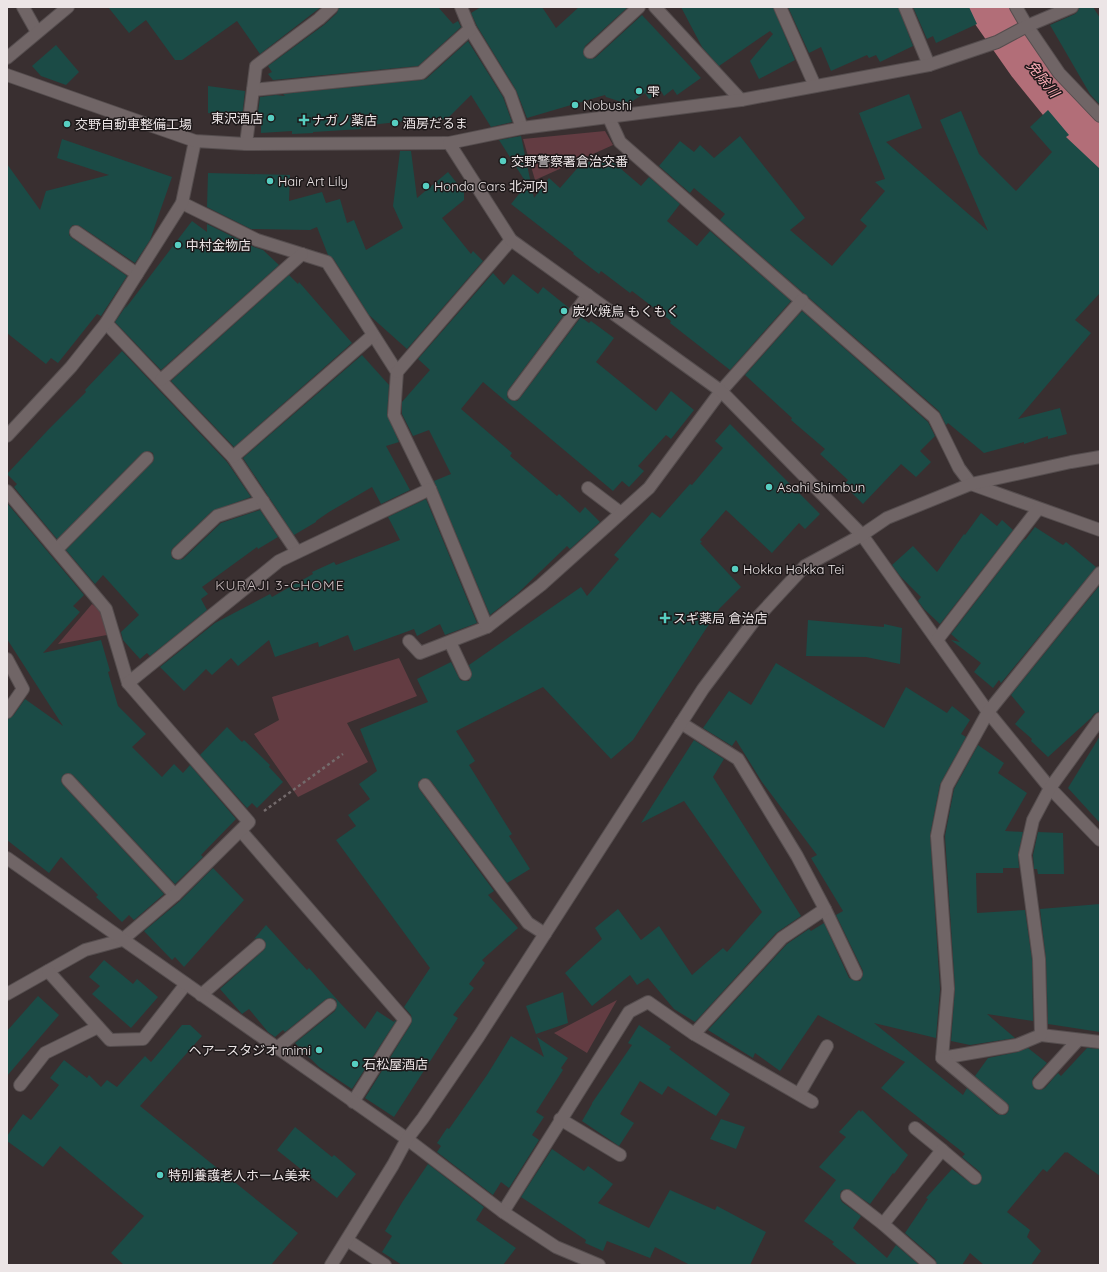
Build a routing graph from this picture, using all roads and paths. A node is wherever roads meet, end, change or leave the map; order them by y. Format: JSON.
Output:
{"nodes":[{"id":1,"x":23,"y":7,"type":"edge"},
{"id":2,"x":68,"y":7,"type":"edge"},
{"id":3,"x":332,"y":7,"type":"edge"},
{"id":4,"x":461,"y":7,"type":"edge"},
{"id":5,"x":639,"y":7,"type":"edge"},
{"id":6,"x":655,"y":7,"type":"edge"},
{"id":7,"x":780,"y":7,"type":"edge"},
{"id":8,"x":905,"y":7,"type":"edge"},
{"id":9,"x":1016,"y":7,"type":"edge"},
{"id":10,"x":1072,"y":7,"type":"edge"},
{"id":11,"x":1026,"y":26,"type":"junction"},
{"id":12,"x":470,"y":28,"type":"junction"},
{"id":13,"x":37,"y":32,"type":"junction"},
{"id":14,"x":590,"y":52,"type":"dead end"},
{"id":15,"x":7,"y":58,"type":"edge"},
{"id":16,"x":928,"y":65,"type":"junction"},
{"id":17,"x":7,"y":75,"type":"edge"},
{"id":18,"x":815,"y":86,"type":"junction"},
{"id":19,"x":253,"y":90,"type":"junction"},
{"id":20,"x":741,"y":100,"type":"junction"},
{"id":21,"x":1100,"y":116,"type":"edge"},
{"id":22,"x":609,"y":118,"type":"junction"},
{"id":23,"x":522,"y":128,"type":"junction"},
{"id":24,"x":195,"y":141,"type":"junction"},
{"id":25,"x":448,"y":143,"type":"junction"},
{"id":26,"x":246,"y":144,"type":"junction"},
{"id":27,"x":182,"y":203,"type":"junction"},
{"id":28,"x":76,"y":232,"type":"dead end"},
{"id":29,"x":511,"y":240,"type":"junction"},
{"id":30,"x":302,"y":254,"type":"junction"},
{"id":31,"x":137,"y":274,"type":"junction"},
{"id":32,"x":588,"y":295,"type":"junction"},
{"id":33,"x":802,"y":300,"type":"junction"},
{"id":34,"x":106,"y":323,"type":"junction"},
{"id":35,"x":373,"y":334,"type":"junction"},
{"id":36,"x":397,"y":372,"type":"junction"},
{"id":37,"x":161,"y":380,"type":"junction"},
{"id":38,"x":721,"y":391,"type":"junction"},
{"id":39,"x":514,"y":394,"type":"dead end"},
{"id":40,"x":7,"y":436,"type":"edge"},
{"id":41,"x":233,"y":457,"type":"junction"},
{"id":42,"x":1100,"y":457,"type":"edge"},
{"id":43,"x":147,"y":458,"type":"dead end"},
{"id":44,"x":971,"y":484,"type":"junction"},
{"id":45,"x":588,"y":488,"type":"dead end"},
{"id":46,"x":430,"y":489,"type":"junction"},
{"id":47,"x":7,"y":491,"type":"edge"},
{"id":48,"x":263,"y":501,"type":"junction"},
{"id":49,"x":1038,"y":508,"type":"junction"},
{"id":50,"x":621,"y":513,"type":"junction"},
{"id":51,"x":1100,"y":530,"type":"edge"},
{"id":52,"x":862,"y":535,"type":"junction"},
{"id":53,"x":57,"y":550,"type":"junction"},
{"id":54,"x":297,"y":552,"type":"junction"},
{"id":55,"x":178,"y":553,"type":"dead end"},
{"id":56,"x":1100,"y":573,"type":"edge"},
{"id":57,"x":486,"y":627,"type":"junction"},
{"id":58,"x":937,"y":640,"type":"junction"},
{"id":59,"x":409,"y":641,"type":"dead end"},
{"id":60,"x":450,"y":642,"type":"junction"},
{"id":61,"x":7,"y":659,"type":"edge"},
{"id":62,"x":465,"y":674,"type":"dead end"},
{"id":63,"x":128,"y":683,"type":"junction"},
{"id":64,"x":7,"y":712,"type":"edge"},
{"id":65,"x":988,"y":712,"type":"junction"},
{"id":66,"x":1100,"y":719,"type":"edge"},
{"id":67,"x":681,"y":723,"type":"junction"},
{"id":68,"x":343,"y":754,"type":"dead end"},
{"id":69,"x":68,"y":780,"type":"dead end"},
{"id":70,"x":425,"y":785,"type":"dead end"},
{"id":71,"x":1050,"y":788,"type":"junction"},
{"id":72,"x":245,"y":826,"type":"junction"},
{"id":73,"x":1100,"y":840,"type":"edge"},
{"id":74,"x":7,"y":858,"type":"edge"},
{"id":75,"x":175,"y":895,"type":"junction"},
{"id":76,"x":824,"y":909,"type":"junction"},
{"id":77,"x":545,"y":934,"type":"junction"},
{"id":78,"x":122,"y":940,"type":"junction"},
{"id":79,"x":260,"y":946,"type":"dead end"},
{"id":80,"x":48,"y":971,"type":"junction"},
{"id":81,"x":856,"y":974,"type":"dead end"},
{"id":82,"x":186,"y":984,"type":"junction"},
{"id":83,"x":7,"y":994,"type":"edge"},
{"id":84,"x":201,"y":995,"type":"junction"},
{"id":85,"x":330,"y":1005,"type":"dead end"},
{"id":86,"x":98,"y":1027,"type":"junction"},
{"id":87,"x":694,"y":1034,"type":"junction"},
{"id":88,"x":1041,"y":1035,"type":"junction"},
{"id":89,"x":1078,"y":1040,"type":"junction"},
{"id":90,"x":1100,"y":1042,"type":"edge"},
{"id":91,"x":827,"y":1046,"type":"dead end"},
{"id":92,"x":277,"y":1048,"type":"junction"},
{"id":93,"x":942,"y":1058,"type":"junction"},
{"id":94,"x":1039,"y":1083,"type":"dead end"},
{"id":95,"x":20,"y":1085,"type":"dead end"},
{"id":96,"x":798,"y":1094,"type":"junction"},
{"id":97,"x":352,"y":1102,"type":"junction"},
{"id":98,"x":812,"y":1102,"type":"dead end"},
{"id":99,"x":1002,"y":1108,"type":"dead end"},
{"id":100,"x":560,"y":1119,"type":"junction"},
{"id":101,"x":916,"y":1128,"type":"dead end"},
{"id":102,"x":407,"y":1139,"type":"junction"},
{"id":103,"x":942,"y":1150,"type":"junction"},
{"id":104,"x":620,"y":1155,"type":"dead end"},
{"id":105,"x":975,"y":1178,"type":"dead end"},
{"id":106,"x":847,"y":1196,"type":"dead end"},
{"id":107,"x":503,"y":1212,"type":"junction"},
{"id":108,"x":883,"y":1224,"type":"junction"},
{"id":109,"x":347,"y":1240,"type":"junction"},
{"id":110,"x":331,"y":1265,"type":"edge"},
{"id":111,"x":385,"y":1265,"type":"edge"},
{"id":112,"x":598,"y":1265,"type":"edge"},
{"id":113,"x":930,"y":1265,"type":"edge"}],
"edges":[{"from":1,"to":13,"type":"street"},
{"from":2,"to":13,"type":"street"},
{"from":3,"to":19,"type":"street"},
{"from":4,"to":12,"type":"street"},
{"from":5,"to":14,"type":"street"},
{"from":6,"to":20,"type":"street"},
{"from":7,"to":18,"type":"street"},
{"from":8,"to":16,"type":"street"},
{"from":9,"to":11,"type":"street"},
{"from":10,"to":11,"type":"street"},
{"from":11,"to":16,"type":"street"},
{"from":11,"to":21,"type":"street"},
{"from":12,"to":19,"type":"street"},
{"from":12,"to":23,"type":"street"},
{"from":13,"to":15,"type":"street"},
{"from":16,"to":18,"type":"street"},
{"from":17,"to":24,"type":"street"},
{"from":18,"to":20,"type":"street"},
{"from":19,"to":26,"type":"street"},
{"from":20,"to":22,"type":"street"},
{"from":22,"to":23,"type":"street"},
{"from":22,"to":33,"type":"street"},
{"from":23,"to":25,"type":"street"},
{"from":24,"to":26,"type":"street"},
{"from":24,"to":27,"type":"street"},
{"from":25,"to":26,"type":"street"},
{"from":25,"to":29,"type":"street"},
{"from":27,"to":30,"type":"street"},
{"from":27,"to":31,"type":"street"},
{"from":28,"to":31,"type":"street"},
{"from":29,"to":32,"type":"street"},
{"from":29,"to":36,"type":"street"},
{"from":30,"to":35,"type":"street"},
{"from":30,"to":37,"type":"street"},
{"from":31,"to":34,"type":"street"},
{"from":32,"to":38,"type":"street"},
{"from":32,"to":39,"type":"street"},
{"from":33,"to":38,"type":"street"},
{"from":33,"to":44,"type":"street"},
{"from":34,"to":37,"type":"street"},
{"from":34,"to":40,"type":"street"},
{"from":35,"to":36,"type":"street"},
{"from":35,"to":41,"type":"street"},
{"from":36,"to":46,"type":"street"},
{"from":37,"to":41,"type":"street"},
{"from":38,"to":50,"type":"street"},
{"from":38,"to":52,"type":"street"},
{"from":41,"to":48,"type":"street"},
{"from":42,"to":44,"type":"street"},
{"from":43,"to":53,"type":"street"},
{"from":44,"to":49,"type":"street"},
{"from":44,"to":52,"type":"street"},
{"from":45,"to":50,"type":"street"},
{"from":46,"to":54,"type":"street"},
{"from":46,"to":57,"type":"street"},
{"from":47,"to":53,"type":"street"},
{"from":48,"to":54,"type":"street"},
{"from":48,"to":55,"type":"street"},
{"from":49,"to":51,"type":"street"},
{"from":49,"to":58,"type":"street"},
{"from":50,"to":57,"type":"street"},
{"from":52,"to":58,"type":"street"},
{"from":52,"to":67,"type":"street"},
{"from":53,"to":63,"type":"street"},
{"from":54,"to":63,"type":"street"},
{"from":56,"to":65,"type":"street"},
{"from":57,"to":60,"type":"street"},
{"from":58,"to":65,"type":"street"},
{"from":59,"to":60,"type":"street"},
{"from":60,"to":62,"type":"street"},
{"from":61,"to":64,"type":"street"},
{"from":63,"to":72,"type":"street"},
{"from":65,"to":71,"type":"street"},
{"from":65,"to":93,"type":"street"},
{"from":66,"to":71,"type":"street"},
{"from":67,"to":76,"type":"street"},
{"from":67,"to":77,"type":"street"},
{"from":68,"to":72,"type":"path"},
{"from":69,"to":75,"type":"street"},
{"from":70,"to":77,"type":"street"},
{"from":71,"to":73,"type":"street"},
{"from":71,"to":88,"type":"street"},
{"from":72,"to":75,"type":"street"},
{"from":72,"to":97,"type":"street"},
{"from":74,"to":78,"type":"street"},
{"from":75,"to":78,"type":"street"},
{"from":76,"to":81,"type":"street"},
{"from":76,"to":87,"type":"street"},
{"from":77,"to":102,"type":"street"},
{"from":78,"to":80,"type":"street"},
{"from":78,"to":82,"type":"street"},
{"from":79,"to":84,"type":"street"},
{"from":80,"to":83,"type":"street"},
{"from":80,"to":86,"type":"street"},
{"from":82,"to":84,"type":"street"},
{"from":82,"to":86,"type":"street"},
{"from":84,"to":92,"type":"street"},
{"from":85,"to":92,"type":"street"},
{"from":86,"to":95,"type":"street"},
{"from":87,"to":96,"type":"street"},
{"from":87,"to":100,"type":"street"},
{"from":88,"to":89,"type":"street"},
{"from":88,"to":93,"type":"street"},
{"from":89,"to":90,"type":"street"},
{"from":89,"to":94,"type":"street"},
{"from":91,"to":96,"type":"street"},
{"from":92,"to":97,"type":"street"},
{"from":93,"to":99,"type":"street"},
{"from":96,"to":98,"type":"street"},
{"from":97,"to":102,"type":"street"},
{"from":100,"to":104,"type":"street"},
{"from":100,"to":107,"type":"street"},
{"from":101,"to":103,"type":"street"},
{"from":102,"to":107,"type":"street"},
{"from":102,"to":109,"type":"street"},
{"from":103,"to":105,"type":"street"},
{"from":103,"to":108,"type":"street"},
{"from":106,"to":108,"type":"street"},
{"from":107,"to":112,"type":"street"},
{"from":108,"to":113,"type":"street"},
{"from":109,"to":110,"type":"street"},
{"from":109,"to":111,"type":"street"}]}
